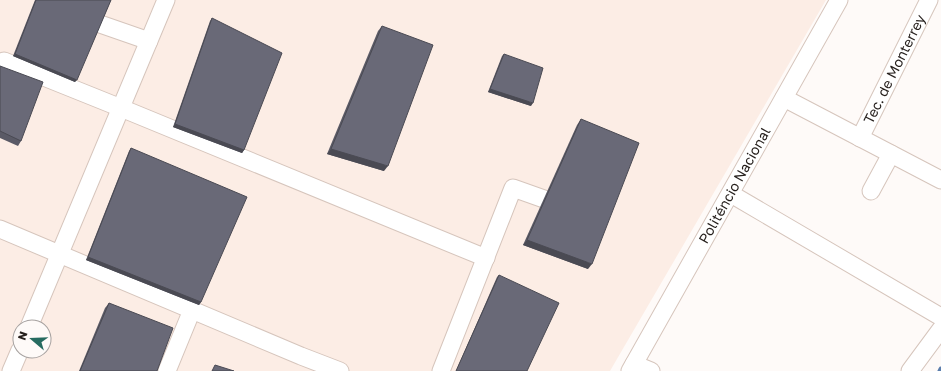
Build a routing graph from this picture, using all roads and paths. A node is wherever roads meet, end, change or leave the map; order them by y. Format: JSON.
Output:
{"nodes":[{"id":1,"x":166,"y":0,"type":"edge"},
{"id":2,"x":840,"y":0,"type":"edge"},
{"id":3,"x":929,"y":0,"type":"edge"},
{"id":4,"x":100,"y":24,"type":"edge"},
{"id":5,"x":149,"y":41,"type":"junction"},
{"id":6,"x":0,"y":69,"type":"edge"},
{"id":7,"x":784,"y":98,"type":"junction"},
{"id":8,"x":121,"y":108,"type":"junction"},
{"id":9,"x":860,"y":138,"type":"junction"},
{"id":10,"x":891,"y":154,"type":"junction"},
{"id":11,"x":941,"y":180,"type":"edge"},
{"id":12,"x":871,"y":191,"type":"dead end"},
{"id":13,"x":730,"y":194,"type":"junction"},
{"id":14,"x":544,"y":199,"type":"edge"},
{"id":15,"x":0,"y":229,"type":"edge"},
{"id":16,"x":60,"y":254,"type":"junction"},
{"id":17,"x":486,"y":258,"type":"junction"},
{"id":18,"x":192,"y":310,"type":"junction"},
{"id":19,"x":941,"y":317,"type":"edge"},
{"id":20,"x":33,"y":319,"type":"edge"},
{"id":21,"x":941,"y":329,"type":"edge"},
{"id":22,"x":16,"y":359,"type":"edge"},
{"id":23,"x":314,"y":366,"type":"edge"},
{"id":24,"x":632,"y":367,"type":"edge"},
{"id":25,"x":11,"y":371,"type":"edge"},
{"id":26,"x":167,"y":371,"type":"edge"},
{"id":27,"x":340,"y":371,"type":"edge"},
{"id":28,"x":441,"y":371,"type":"edge"},
{"id":29,"x":651,"y":371,"type":"edge"},
{"id":30,"x":910,"y":371,"type":"edge"}],
"edges":[{"from":1,"to":5,"type":"street"},
{"from":2,"to":7,"type":"street","name":"Politéncio Nacional"},
{"from":3,"to":9,"type":"street","name":"Tec. de Monterrey"},
{"from":4,"to":5,"type":"street"},
{"from":5,"to":8,"type":"street"},
{"from":6,"to":8,"type":"street"},
{"from":7,"to":9,"type":"street"},
{"from":7,"to":13,"type":"street","name":"Politéncio Nacional"},
{"from":8,"to":16,"type":"street"},
{"from":8,"to":17,"type":"street"},
{"from":9,"to":10,"type":"street"},
{"from":10,"to":11,"type":"street"},
{"from":10,"to":12,"type":"street"},
{"from":13,"to":19,"type":"street"},
{"from":13,"to":24,"type":"street","name":"Politéncio Nacional"},
{"from":14,"to":17,"type":"street"},
{"from":15,"to":16,"type":"street"},
{"from":16,"to":18,"type":"street"},
{"from":16,"to":20,"type":"street"},
{"from":17,"to":28,"type":"street"},
{"from":18,"to":23,"type":"street"},
{"from":18,"to":26,"type":"street"},
{"from":21,"to":30,"type":"street"},
{"from":22,"to":25,"type":"street"},
{"from":23,"to":27,"type":"street"},
{"from":24,"to":29,"type":"street"}]}
